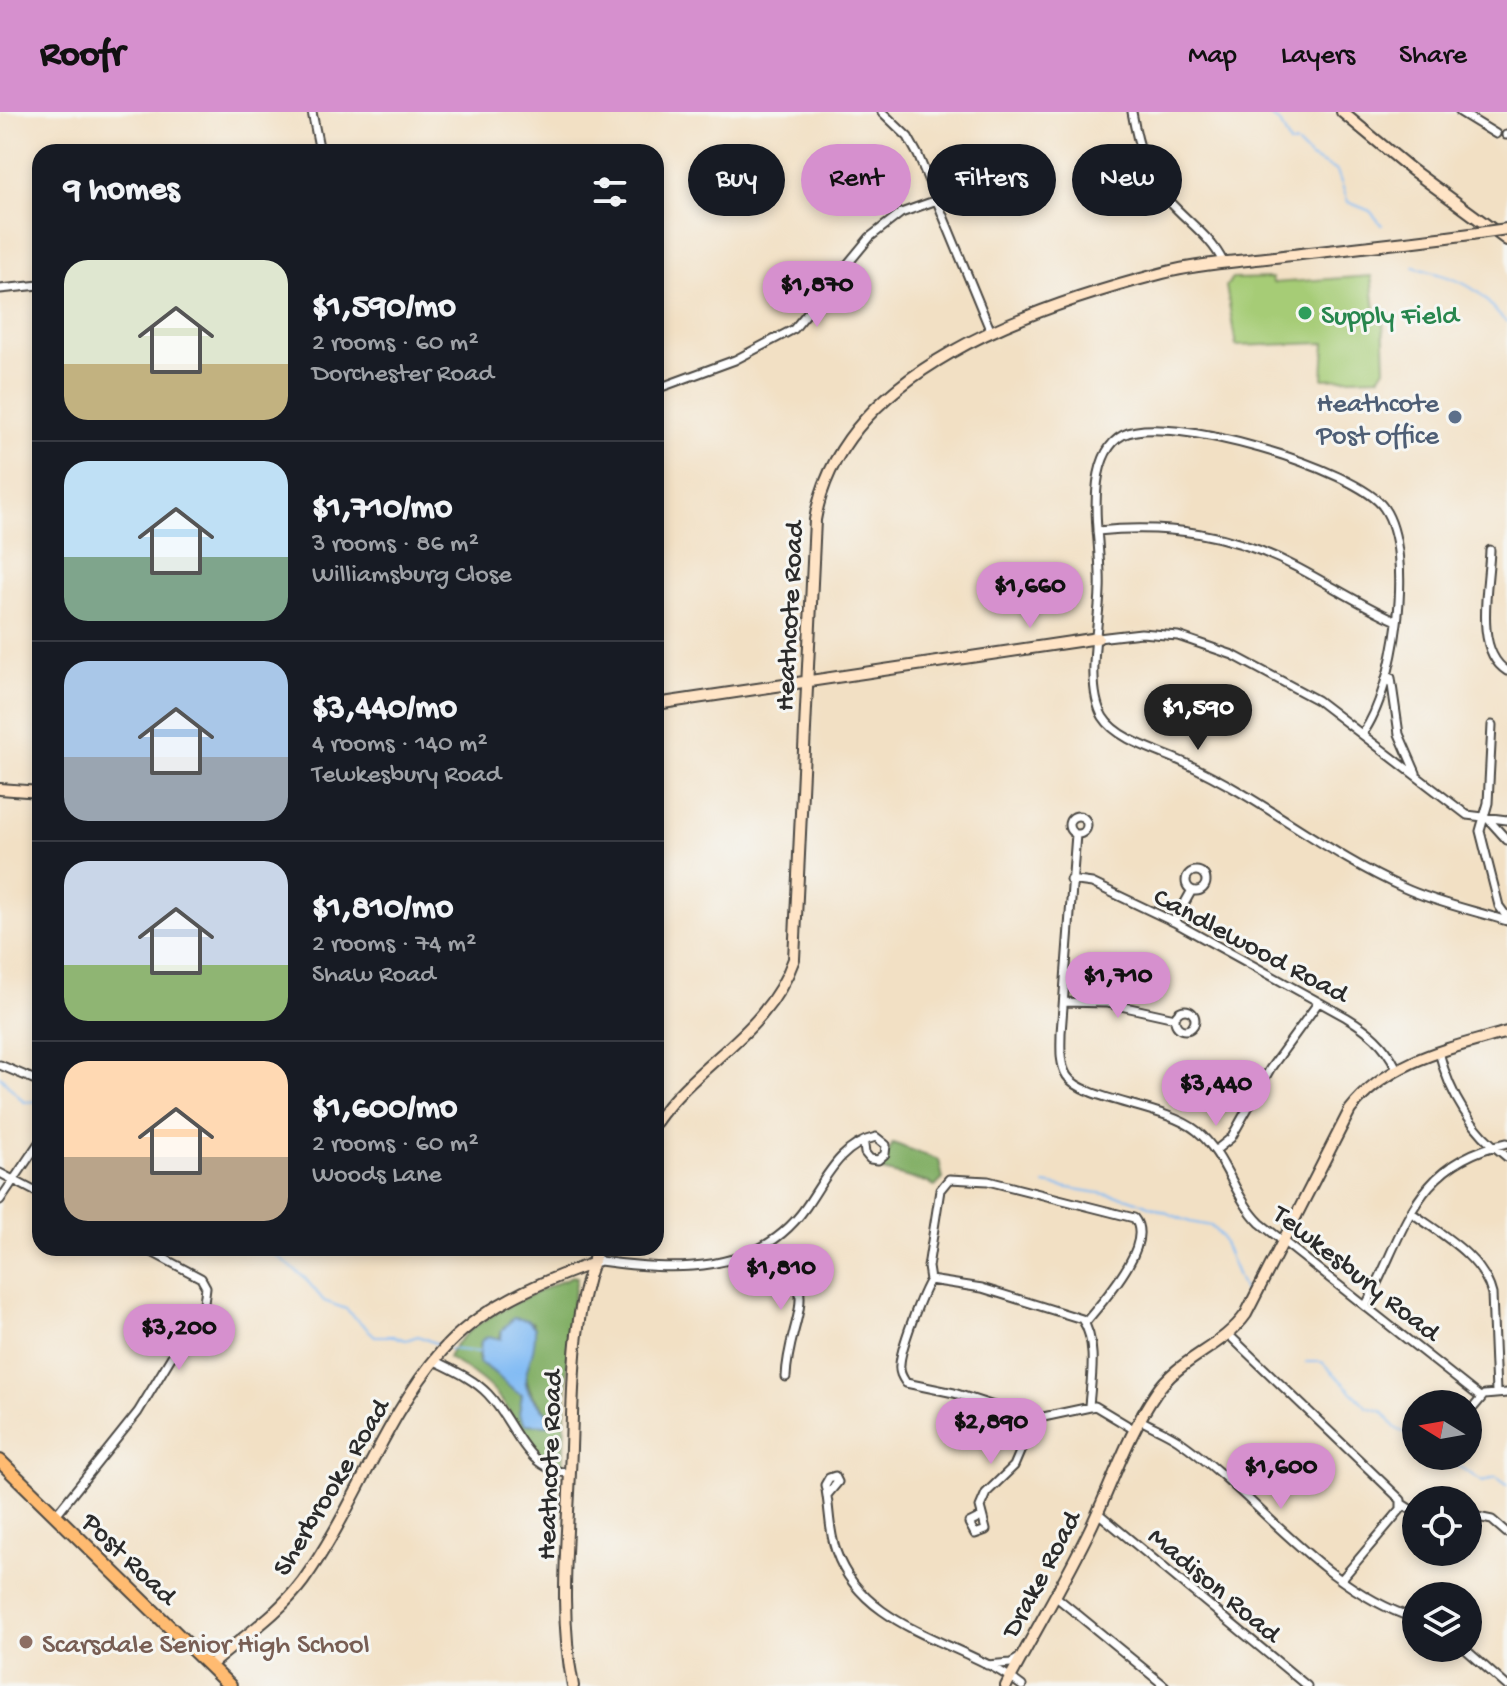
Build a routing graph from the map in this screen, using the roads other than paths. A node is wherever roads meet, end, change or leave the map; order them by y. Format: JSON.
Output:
{"nodes":[{"id":1,"x":312,"y":112,"type":"edge"},
{"id":2,"x":882,"y":112,"type":"edge"},
{"id":3,"x":1132,"y":112,"type":"edge"},
{"id":4,"x":1342,"y":112,"type":"edge"},
{"id":5,"x":1460,"y":112,"type":"edge"},
{"id":6,"x":1496,"y":134,"type":"dead end"},
{"id":7,"x":318,"y":144,"type":"edge"},
{"id":8,"x":927,"y":178,"type":"edge"},
{"id":9,"x":927,"y":204,"type":"edge"},
{"id":10,"x":944,"y":216,"type":"edge"},
{"id":11,"x":1507,"y":229,"type":"edge"},
{"id":12,"x":1507,"y":240,"type":"edge"},
{"id":13,"x":1223,"y":262,"type":"junction"},
{"id":14,"x":32,"y":286,"type":"edge"},
{"id":15,"x":0,"y":289,"type":"edge"},
{"id":16,"x":991,"y":332,"type":"junction"},
{"id":17,"x":664,"y":386,"type":"edge"},
{"id":18,"x":1097,"y":531,"type":"junction"},
{"id":19,"x":1490,"y":550,"type":"dead end"},
{"id":20,"x":1395,"y":620,"type":"junction"},
{"id":21,"x":1098,"y":638,"type":"junction"},
{"id":22,"x":1390,"y":664,"type":"junction"},
{"id":23,"x":1507,"y":671,"type":"edge"},
{"id":24,"x":807,"y":681,"type":"junction"},
{"id":25,"x":664,"y":703,"type":"edge"},
{"id":26,"x":1492,"y":725,"type":"dead end"},
{"id":27,"x":1363,"y":733,"type":"junction"},
{"id":28,"x":1417,"y":776,"type":"junction"},
{"id":29,"x":0,"y":789,"type":"edge"},
{"id":30,"x":32,"y":791,"type":"edge"},
{"id":31,"x":1486,"y":817,"type":"junction"},
{"id":32,"x":1507,"y":820,"type":"edge"},
{"id":33,"x":1076,"y":834,"type":"dead end"},
{"id":34,"x":1507,"y":840,"type":"edge"},
{"id":35,"x":1070,"y":880,"type":"junction"},
{"id":36,"x":1192,"y":890,"type":"dead end"},
{"id":37,"x":1507,"y":919,"type":"edge"},
{"id":38,"x":1174,"y":922,"type":"junction"},
{"id":39,"x":1064,"y":1002,"type":"junction"},
{"id":40,"x":1318,"y":1003,"type":"junction"},
{"id":41,"x":1175,"y":1018,"type":"dead end"},
{"id":42,"x":1507,"y":1032,"type":"edge"},
{"id":43,"x":1439,"y":1052,"type":"junction"},
{"id":44,"x":0,"y":1065,"type":"edge"},
{"id":45,"x":1396,"y":1067,"type":"junction"},
{"id":46,"x":32,"y":1079,"type":"edge"},
{"id":47,"x":664,"y":1111,"type":"edge"},
{"id":48,"x":1507,"y":1143,"type":"edge"},
{"id":49,"x":864,"y":1145,"type":"dead end"},
{"id":50,"x":1492,"y":1146,"type":"junction"},
{"id":51,"x":1216,"y":1150,"type":"junction"},
{"id":52,"x":32,"y":1153,"type":"edge"},
{"id":53,"x":1507,"y":1157,"type":"edge"},
{"id":54,"x":0,"y":1173,"type":"edge"},
{"id":55,"x":13,"y":1180,"type":"junction"},
{"id":56,"x":32,"y":1190,"type":"edge"},
{"id":57,"x":0,"y":1200,"type":"edge"},
{"id":58,"x":1412,"y":1213,"type":"junction"},
{"id":59,"x":1283,"y":1240,"type":"junction"},
{"id":60,"x":761,"y":1250,"type":"junction"},
{"id":61,"x":159,"y":1256,"type":"edge"},
{"id":62,"x":594,"y":1256,"type":"edge"},
{"id":63,"x":591,"y":1264,"type":"junction"},
{"id":64,"x":930,"y":1280,"type":"junction"},
{"id":65,"x":1366,"y":1305,"type":"junction"},
{"id":66,"x":1085,"y":1323,"type":"junction"},
{"id":67,"x":1229,"y":1335,"type":"junction"},
{"id":68,"x":442,"y":1352,"type":"junction"},
{"id":69,"x":786,"y":1377,"type":"dead end"},
{"id":70,"x":1471,"y":1390,"type":"edge"},
{"id":71,"x":1496,"y":1392,"type":"junction"},
{"id":72,"x":1507,"y":1393,"type":"edge"},
{"id":73,"x":1482,"y":1396,"type":"edge"},
{"id":74,"x":1089,"y":1406,"type":"junction"},
{"id":75,"x":1034,"y":1419,"type":"junction"},
{"id":76,"x":1138,"y":1425,"type":"junction"},
{"id":77,"x":0,"y":1461,"type":"edge"},
{"id":78,"x":570,"y":1473,"type":"junction"},
{"id":79,"x":828,"y":1494,"type":"dead end"},
{"id":80,"x":1402,"y":1504,"type":"joint"},
{"id":81,"x":1098,"y":1513,"type":"junction"},
{"id":82,"x":55,"y":1516,"type":"junction"},
{"id":83,"x":981,"y":1517,"type":"dead end"},
{"id":84,"x":1482,"y":1518,"type":"edge"},
{"id":85,"x":1507,"y":1533,"type":"edge"},
{"id":86,"x":1341,"y":1580,"type":"junction"},
{"id":87,"x":1055,"y":1596,"type":"junction"},
{"id":88,"x":1402,"y":1614,"type":"edge"},
{"id":89,"x":1022,"y":1656,"type":"junction"},
{"id":90,"x":1480,"y":1662,"type":"edge"},
{"id":91,"x":985,"y":1665,"type":"junction"},
{"id":92,"x":209,"y":1666,"type":"junction"},
{"id":93,"x":1297,"y":1678,"type":"junction"},
{"id":94,"x":1008,"y":1682,"type":"edge"},
{"id":95,"x":230,"y":1686,"type":"edge"},
{"id":96,"x":573,"y":1686,"type":"edge"},
{"id":97,"x":1022,"y":1686,"type":"edge"},
{"id":98,"x":1165,"y":1686,"type":"edge"},
{"id":99,"x":1290,"y":1686,"type":"edge"},
{"id":100,"x":1307,"y":1686,"type":"edge"},
{"id":101,"x":1507,"y":1686,"type":"edge"}],
"edges":[{"from":1,"to":7,"type":"street"},
{"from":2,"to":8,"type":"street"},
{"from":3,"to":13,"type":"street"},
{"from":4,"to":12,"type":"street"},
{"from":5,"to":6,"type":"street"},
{"from":9,"to":17,"type":"street"},
{"from":10,"to":16,"type":"street"},
{"from":11,"to":13,"type":"street","name":"Heathcote Road","bridge":true},
{"from":13,"to":16,"type":"street","name":"Heathcote Road"},
{"from":14,"to":15,"type":"street"},
{"from":16,"to":24,"type":"street","name":"Heathcote Road"},
{"from":18,"to":20,"type":"street"},
{"from":18,"to":20,"type":"street"},
{"from":18,"to":21,"type":"street"},
{"from":19,"to":23,"type":"street"},
{"from":20,"to":22,"type":"street"},
{"from":21,"to":24,"type":"street"},
{"from":21,"to":27,"type":"street"},
{"from":21,"to":37,"type":"street"},
{"from":22,"to":27,"type":"street"},
{"from":22,"to":28,"type":"street"},
{"from":24,"to":25,"type":"street"},
{"from":24,"to":47,"type":"street","name":"Heathcote Road"},
{"from":26,"to":31,"type":"street"},
{"from":27,"to":28,"type":"street"},
{"from":28,"to":31,"type":"street"},
{"from":29,"to":30,"type":"street"},
{"from":31,"to":32,"type":"street"},
{"from":31,"to":34,"type":"street"},
{"from":31,"to":37,"type":"street"},
{"from":33,"to":35,"type":"street","name":"Tewkesbury Road"},
{"from":35,"to":38,"type":"street","name":"Candlewood Road"},
{"from":35,"to":39,"type":"street","name":"Tewkesbury Road"},
{"from":36,"to":38,"type":"street"},
{"from":38,"to":40,"type":"street","name":"Candlewood Road"},
{"from":39,"to":41,"type":"street"},
{"from":39,"to":51,"type":"street","name":"Tewkesbury Road"},
{"from":40,"to":45,"type":"street","name":"Candlewood Road"},
{"from":40,"to":51,"type":"street"},
{"from":42,"to":43,"type":"street","name":"Drake Road"},
{"from":43,"to":45,"type":"street","name":"Drake Road"},
{"from":43,"to":50,"type":"street"},
{"from":44,"to":46,"type":"street"},
{"from":45,"to":59,"type":"street","name":"Drake Road"},
{"from":48,"to":50,"type":"street"},
{"from":49,"to":60,"type":"street","name":"Sherbrooke Road"},
{"from":50,"to":53,"type":"street"},
{"from":50,"to":58,"type":"street"},
{"from":51,"to":59,"type":"street","name":"Tewkesbury Road"},
{"from":52,"to":55,"type":"street"},
{"from":54,"to":55,"type":"street"},
{"from":55,"to":56,"type":"street"},
{"from":55,"to":57,"type":"street"},
{"from":58,"to":65,"type":"street"},
{"from":58,"to":71,"type":"street"},
{"from":59,"to":65,"type":"street","name":"Tewkesbury Road"},
{"from":59,"to":67,"type":"street","name":"Drake Road"},
{"from":60,"to":63,"type":"street","name":"Sherbrooke Road"},
{"from":60,"to":69,"type":"street"},
{"from":61,"to":82,"type":"street"},
{"from":62,"to":63,"type":"street","name":"Heathcote Road"},
{"from":63,"to":68,"type":"street","name":"Sherbrooke Road"},
{"from":63,"to":78,"type":"street","name":"Heathcote Road"},
{"from":64,"to":66,"type":"street"},
{"from":64,"to":66,"type":"street"},
{"from":64,"to":75,"type":"street"},
{"from":65,"to":70,"type":"street","name":"Tewkesbury Road"},
{"from":66,"to":74,"type":"street"},
{"from":67,"to":76,"type":"street","name":"Drake Road"},
{"from":67,"to":80,"type":"street"},
{"from":68,"to":78,"type":"street"},
{"from":68,"to":92,"type":"street","name":"Sherbrooke Road"},
{"from":71,"to":72,"type":"street"},
{"from":71,"to":73,"type":"street"},
{"from":74,"to":75,"type":"street"},
{"from":74,"to":76,"type":"street"},
{"from":75,"to":83,"type":"street"},
{"from":76,"to":81,"type":"street","name":"Drake Road"},
{"from":76,"to":86,"type":"street"},
{"from":77,"to":82,"type":"main road","name":"Post Road"},
{"from":78,"to":96,"type":"street","name":"Heathcote Road"},
{"from":79,"to":91,"type":"street"},
{"from":80,"to":86,"type":"street"},
{"from":81,"to":87,"type":"street","name":"Drake Road"},
{"from":81,"to":93,"type":"street","name":"Madison Road"},
{"from":82,"to":92,"type":"main road","name":"Post Road"},
{"from":84,"to":85,"type":"street"},
{"from":86,"to":88,"type":"street"},
{"from":87,"to":89,"type":"street","name":"Drake Road"},
{"from":87,"to":98,"type":"street"},
{"from":89,"to":91,"type":"street"},
{"from":89,"to":94,"type":"street","name":"Drake Road"},
{"from":90,"to":101,"type":"street"},
{"from":91,"to":94,"type":"street"},
{"from":92,"to":95,"type":"main road","name":"Post Road"},
{"from":93,"to":99,"type":"street"},
{"from":93,"to":100,"type":"street","name":"Madison Road"},
{"from":94,"to":97,"type":"street"}]}
